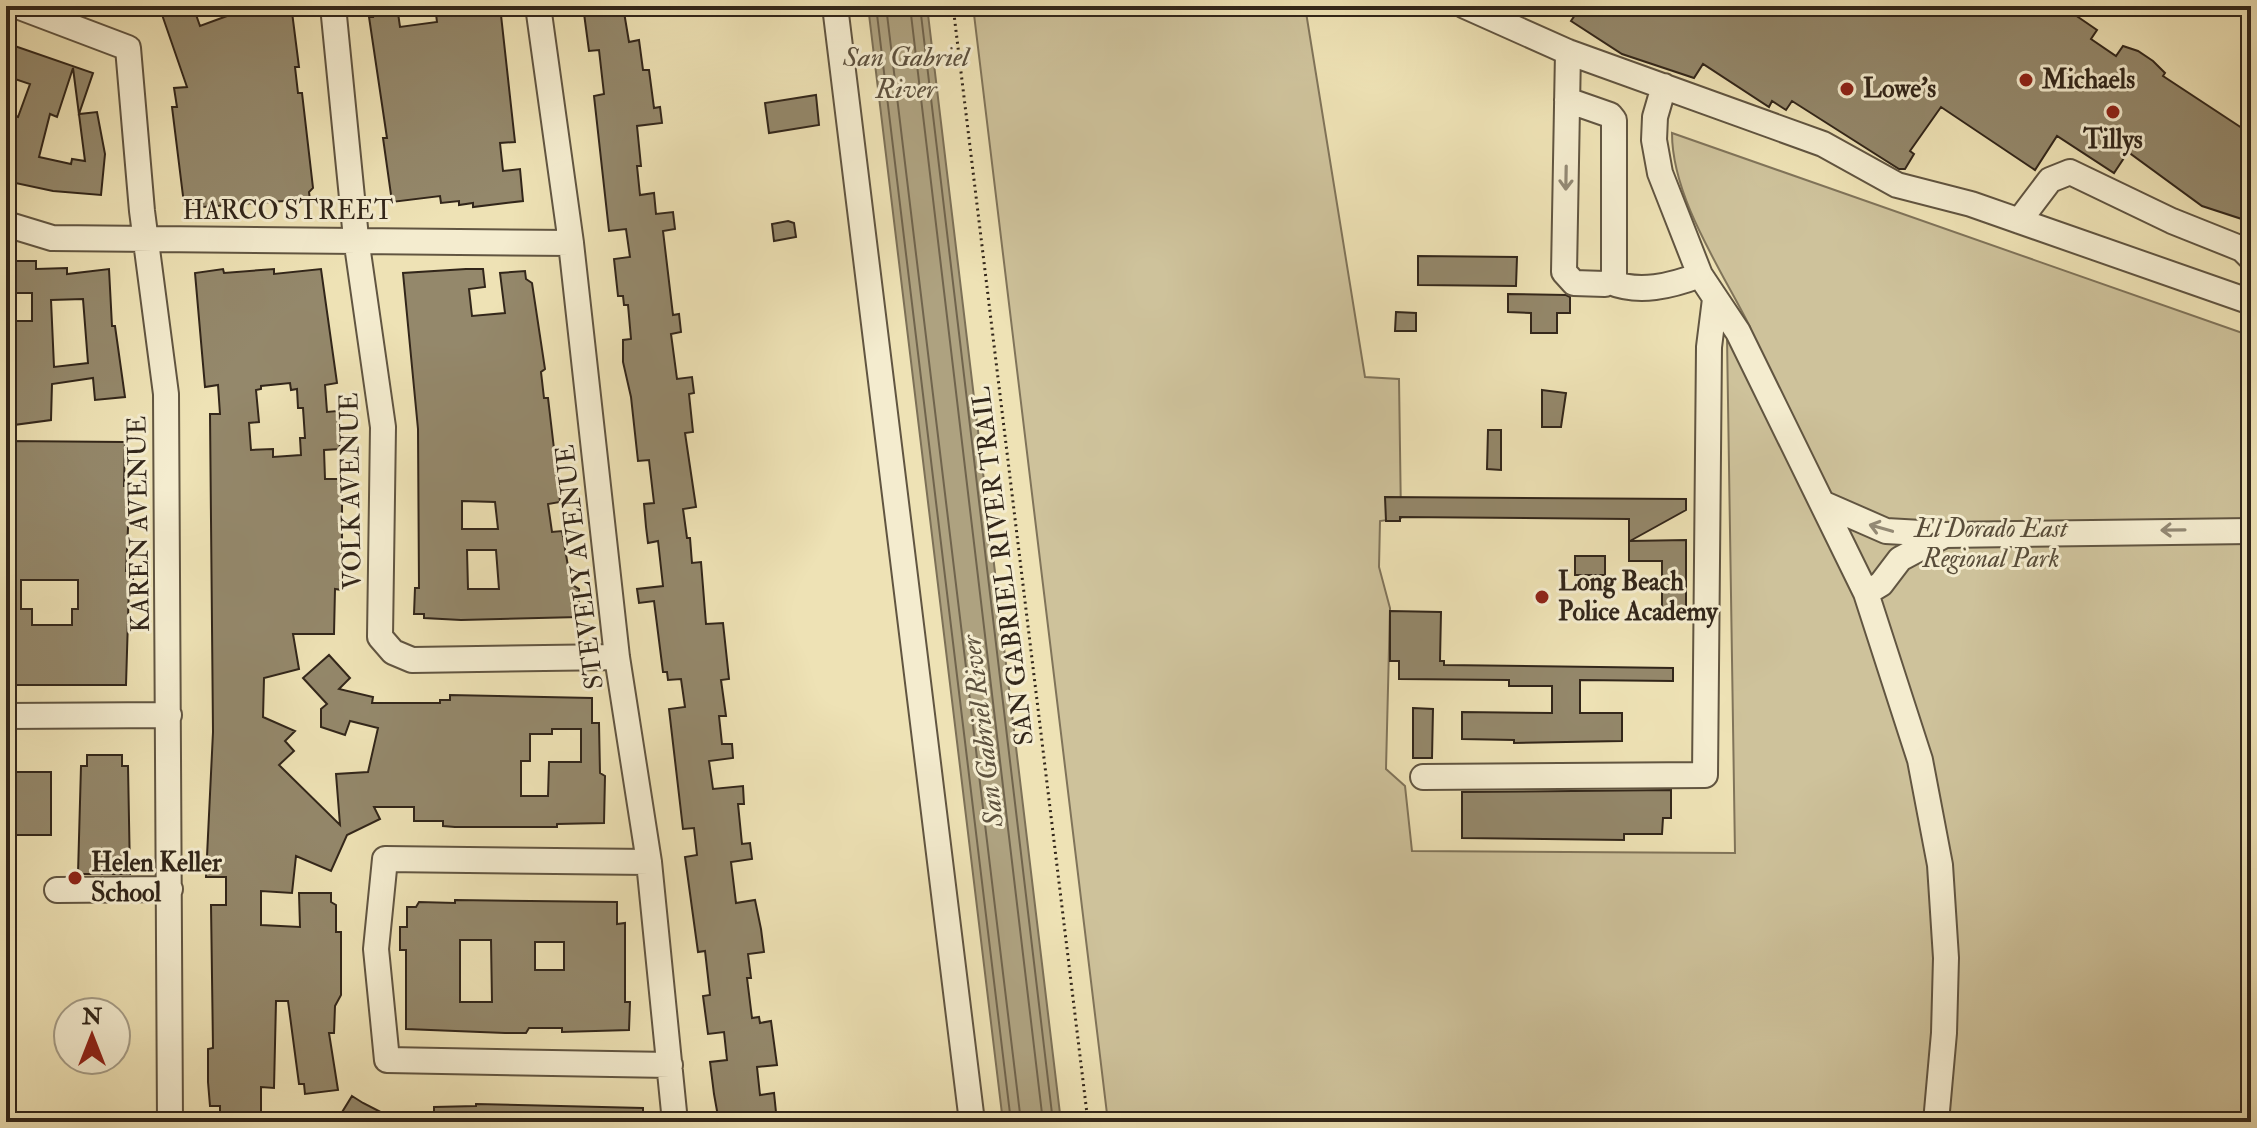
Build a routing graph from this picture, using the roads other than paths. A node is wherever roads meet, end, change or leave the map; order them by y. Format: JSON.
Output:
{"nodes":[{"id":1,"x":17,"y":6,"type":"edge"},
{"id":2,"x":333,"y":6,"type":"edge"},
{"id":3,"x":538,"y":6,"type":"edge"},
{"id":4,"x":835,"y":6,"type":"edge"},
{"id":5,"x":1465,"y":6,"type":"edge"},
{"id":6,"x":1568,"y":52,"type":"junction"},
{"id":7,"x":1664,"y":86,"type":"junction"},
{"id":8,"x":1567,"y":100,"type":"junction"},
{"id":9,"x":2019,"y":221,"type":"junction"},
{"id":10,"x":6,"y":224,"type":"edge"},
{"id":11,"x":146,"y":238,"type":"junction"},
{"id":12,"x":356,"y":238,"type":"junction"},
{"id":13,"x":571,"y":243,"type":"junction"},
{"id":14,"x":2251,"y":258,"type":"edge"},
{"id":15,"x":1700,"y":275,"type":"junction"},
{"id":16,"x":1610,"y":282,"type":"junction"},
{"id":17,"x":1715,"y":299,"type":"junction"},
{"id":18,"x":2251,"y":302,"type":"edge"},
{"id":19,"x":1822,"y":503,"type":"junction"},
{"id":20,"x":2251,"y":531,"type":"edge"},
{"id":21,"x":1945,"y":535,"type":"junction"},
{"id":22,"x":1866,"y":593,"type":"junction"},
{"id":23,"x":617,"y":657,"type":"junction"},
{"id":24,"x":169,"y":715,"type":"junction"},
{"id":25,"x":6,"y":716,"type":"edge"},
{"id":26,"x":1423,"y":777,"type":"dead end"},
{"id":27,"x":649,"y":862,"type":"junction"},
{"id":28,"x":170,"y":889,"type":"junction"},
{"id":29,"x":57,"y":890,"type":"dead end"},
{"id":30,"x":670,"y":1065,"type":"junction"},
{"id":31,"x":170,"y":1122,"type":"edge"},
{"id":32,"x":675,"y":1122,"type":"edge"},
{"id":33,"x":972,"y":1122,"type":"edge"},
{"id":34,"x":1936,"y":1122,"type":"edge"}],
"edges":[{"from":1,"to":11,"type":"street","name":"KAREN AVENUE"},
{"from":2,"to":12,"type":"street","name":"VOLK AVENUE"},
{"from":3,"to":13,"type":"street","name":"STEVELY AVENUE"},
{"from":4,"to":33,"type":"street"},
{"from":5,"to":6,"type":"street"},
{"from":6,"to":7,"type":"street"},
{"from":6,"to":8,"type":"street"},
{"from":7,"to":9,"type":"street"},
{"from":7,"to":15,"type":"street"},
{"from":8,"to":16,"type":"street"},
{"from":8,"to":16,"type":"street","one_way":true},
{"from":9,"to":14,"type":"street"},
{"from":9,"to":18,"type":"street"},
{"from":10,"to":11,"type":"street","name":"HARCO STREET"},
{"from":11,"to":12,"type":"street","name":"HARCO STREET"},
{"from":11,"to":24,"type":"street","name":"KAREN AVENUE"},
{"from":12,"to":13,"type":"street","name":"HARCO STREET"},
{"from":12,"to":23,"type":"street","name":"VOLK AVENUE"},
{"from":13,"to":23,"type":"street","name":"STEVELY AVENUE"},
{"from":15,"to":16,"type":"street"},
{"from":15,"to":17,"type":"street"},
{"from":17,"to":19,"type":"street"},
{"from":17,"to":26,"type":"street"},
{"from":21,"to":19,"type":"street","one_way":true},
{"from":19,"to":22,"type":"street"},
{"from":20,"to":21,"type":"street","one_way":true},
{"from":21,"to":22,"type":"street"},
{"from":22,"to":34,"type":"street"},
{"from":23,"to":27,"type":"street","name":"STEVELY AVENUE"},
{"from":24,"to":25,"type":"street"},
{"from":24,"to":28,"type":"street","name":"KAREN AVENUE"},
{"from":27,"to":30,"type":"street","name":"STEVELY AVENUE"},
{"from":27,"to":30,"type":"street"},
{"from":28,"to":29,"type":"street"},
{"from":28,"to":31,"type":"street","name":"KAREN AVENUE"},
{"from":30,"to":32,"type":"street","name":"STEVELY AVENUE"}]}
